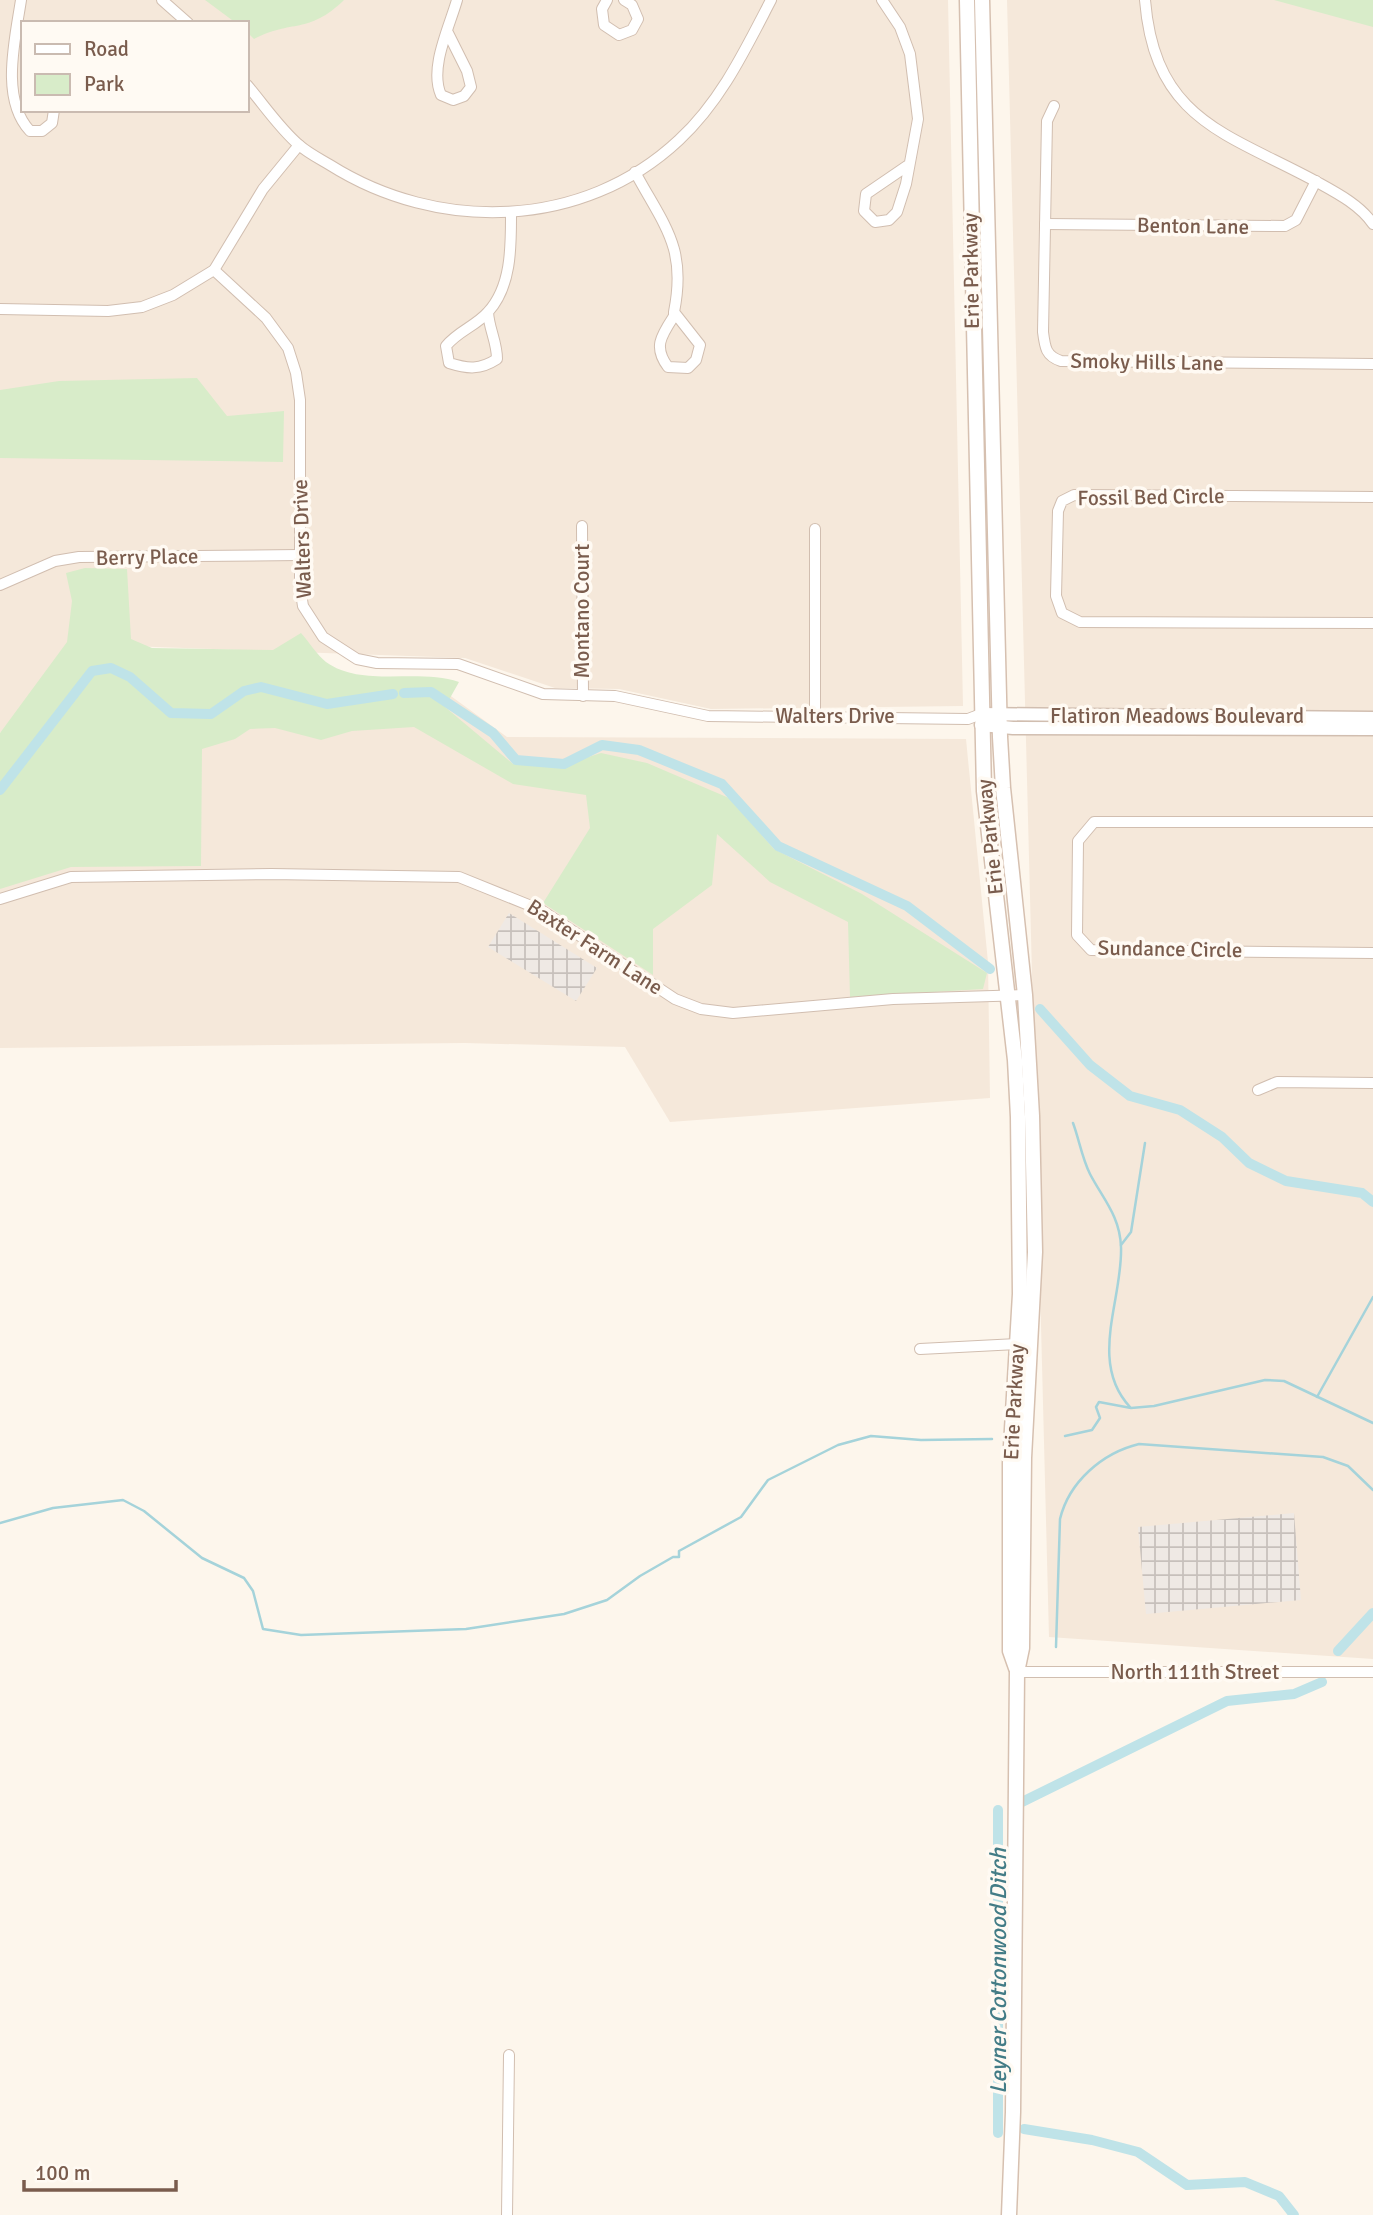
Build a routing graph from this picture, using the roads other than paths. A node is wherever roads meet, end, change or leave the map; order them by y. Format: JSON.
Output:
{"nodes":[{"id":1,"x":21,"y":0,"type":"edge"},
{"id":2,"x":162,"y":0,"type":"edge"},
{"id":3,"x":457,"y":0,"type":"edge"},
{"id":4,"x":607,"y":0,"type":"edge"},
{"id":5,"x":624,"y":0,"type":"edge"},
{"id":6,"x":771,"y":0,"type":"edge"},
{"id":7,"x":882,"y":0,"type":"edge"},
{"id":8,"x":967,"y":0,"type":"edge"},
{"id":9,"x":982,"y":0,"type":"edge"},
{"id":10,"x":1145,"y":0,"type":"edge"},
{"id":11,"x":186,"y":21,"type":"edge"},
{"id":12,"x":448,"y":33,"type":"junction"},
{"id":13,"x":11,"y":67,"type":"junction"},
{"id":14,"x":21,"y":78,"type":"edge"},
{"id":15,"x":248,"y":86,"type":"edge"},
{"id":16,"x":1054,"y":106,"type":"dead end"},
{"id":17,"x":54,"y":112,"type":"edge"},
{"id":18,"x":299,"y":145,"type":"junction"},
{"id":19,"x":907,"y":166,"type":"junction"},
{"id":20,"x":635,"y":172,"type":"junction"},
{"id":21,"x":1316,"y":181,"type":"junction"},
{"id":22,"x":511,"y":213,"type":"junction"},
{"id":23,"x":1373,"y":223,"type":"edge"},
{"id":24,"x":1045,"y":224,"type":"junction"},
{"id":25,"x":214,"y":270,"type":"junction"},
{"id":26,"x":0,"y":309,"type":"edge"},
{"id":27,"x":488,"y":312,"type":"junction"},
{"id":28,"x":674,"y":312,"type":"junction"},
{"id":29,"x":1373,"y":364,"type":"edge"},
{"id":30,"x":1373,"y":497,"type":"edge"},
{"id":31,"x":582,"y":526,"type":"dead end"},
{"id":32,"x":815,"y":529,"type":"dead end"},
{"id":33,"x":300,"y":555,"type":"junction"},
{"id":34,"x":0,"y":585,"type":"edge"},
{"id":35,"x":1373,"y":623,"type":"edge"},
{"id":36,"x":583,"y":696,"type":"junction"},
{"id":37,"x":815,"y":716,"type":"junction"},
{"id":38,"x":1373,"y":718,"type":"edge"},
{"id":39,"x":977,"y":719,"type":"junction"},
{"id":40,"x":1000,"y":721,"type":"junction"},
{"id":41,"x":1373,"y":729,"type":"edge"},
{"id":42,"x":1373,"y":822,"type":"edge"},
{"id":43,"x":0,"y":899,"type":"edge"},
{"id":44,"x":1373,"y":953,"type":"edge"},
{"id":45,"x":1025,"y":995,"type":"junction"},
{"id":46,"x":1008,"y":996,"type":"junction"},
{"id":47,"x":1373,"y":1083,"type":"edge"},
{"id":48,"x":1258,"y":1090,"type":"dead end"},
{"id":49,"x":1017,"y":1344,"type":"junction"},
{"id":50,"x":920,"y":1349,"type":"dead end"},
{"id":51,"x":1017,"y":1672,"type":"junction"},
{"id":52,"x":1373,"y":1672,"type":"edge"},
{"id":53,"x":509,"y":2055,"type":"dead end"},
{"id":54,"x":507,"y":2215,"type":"edge"},
{"id":55,"x":1009,"y":2215,"type":"edge"}],
"edges":[{"from":1,"to":13,"type":"street"},
{"from":2,"to":11,"type":"street"},
{"from":3,"to":12,"type":"street"},
{"from":4,"to":5,"type":"street"},
{"from":6,"to":20,"type":"street"},
{"from":7,"to":19,"type":"street"},
{"from":8,"to":39,"type":"main road","name":"Erie Parkway"},
{"from":9,"to":40,"type":"main road","name":"Erie Parkway"},
{"from":10,"to":21,"type":"street"},
{"from":12,"to":12,"type":"street"},
{"from":13,"to":14,"type":"street"},
{"from":13,"to":17,"type":"street"},
{"from":15,"to":18,"type":"street"},
{"from":16,"to":24,"type":"street","name":"Smoky Hills Lane"},
{"from":18,"to":22,"type":"street"},
{"from":18,"to":25,"type":"street"},
{"from":19,"to":19,"type":"street"},
{"from":20,"to":22,"type":"street"},
{"from":20,"to":28,"type":"street"},
{"from":21,"to":23,"type":"street"},
{"from":21,"to":24,"type":"street","name":"Benton Lane"},
{"from":22,"to":27,"type":"street"},
{"from":24,"to":29,"type":"street","name":"Smoky Hills Lane"},
{"from":25,"to":26,"type":"street"},
{"from":25,"to":33,"type":"street","name":"Walters Drive"},
{"from":27,"to":27,"type":"street"},
{"from":28,"to":28,"type":"street"},
{"from":30,"to":35,"type":"street","name":"Fossil Bed Circle"},
{"from":31,"to":36,"type":"street","name":"Montano Court"},
{"from":32,"to":37,"type":"street"},
{"from":33,"to":34,"type":"street","name":"Berry Place"},
{"from":33,"to":36,"type":"street","name":"Walters Drive"},
{"from":36,"to":37,"type":"street","name":"Walters Drive"},
{"from":37,"to":39,"type":"street","name":"Walters Drive"},
{"from":38,"to":40,"type":"street","name":"Flatiron Meadows Boulevard"},
{"from":39,"to":40,"type":"street","name":"Flatiron Meadows Boulevard"},
{"from":39,"to":46,"type":"main road","name":"Erie Parkway"},
{"from":40,"to":41,"type":"street","name":"Flatiron Meadows Boulevard"},
{"from":40,"to":45,"type":"main road","name":"Erie Parkway"},
{"from":42,"to":44,"type":"street","name":"Sundance Circle"},
{"from":43,"to":46,"type":"street","name":"Baxter Farm Lane"},
{"from":45,"to":46,"type":"street","name":"Baxter Farm Lane"},
{"from":45,"to":51,"type":"main road","name":"Erie Parkway"},
{"from":46,"to":49,"type":"main road","name":"Erie Parkway"},
{"from":47,"to":48,"type":"street"},
{"from":49,"to":50,"type":"street"},
{"from":49,"to":51,"type":"main road","name":"Erie Parkway"},
{"from":51,"to":52,"type":"street","name":"North 111th Street"},
{"from":51,"to":55,"type":"main road","name":"Erie Parkway"},
{"from":53,"to":54,"type":"street"}]}
